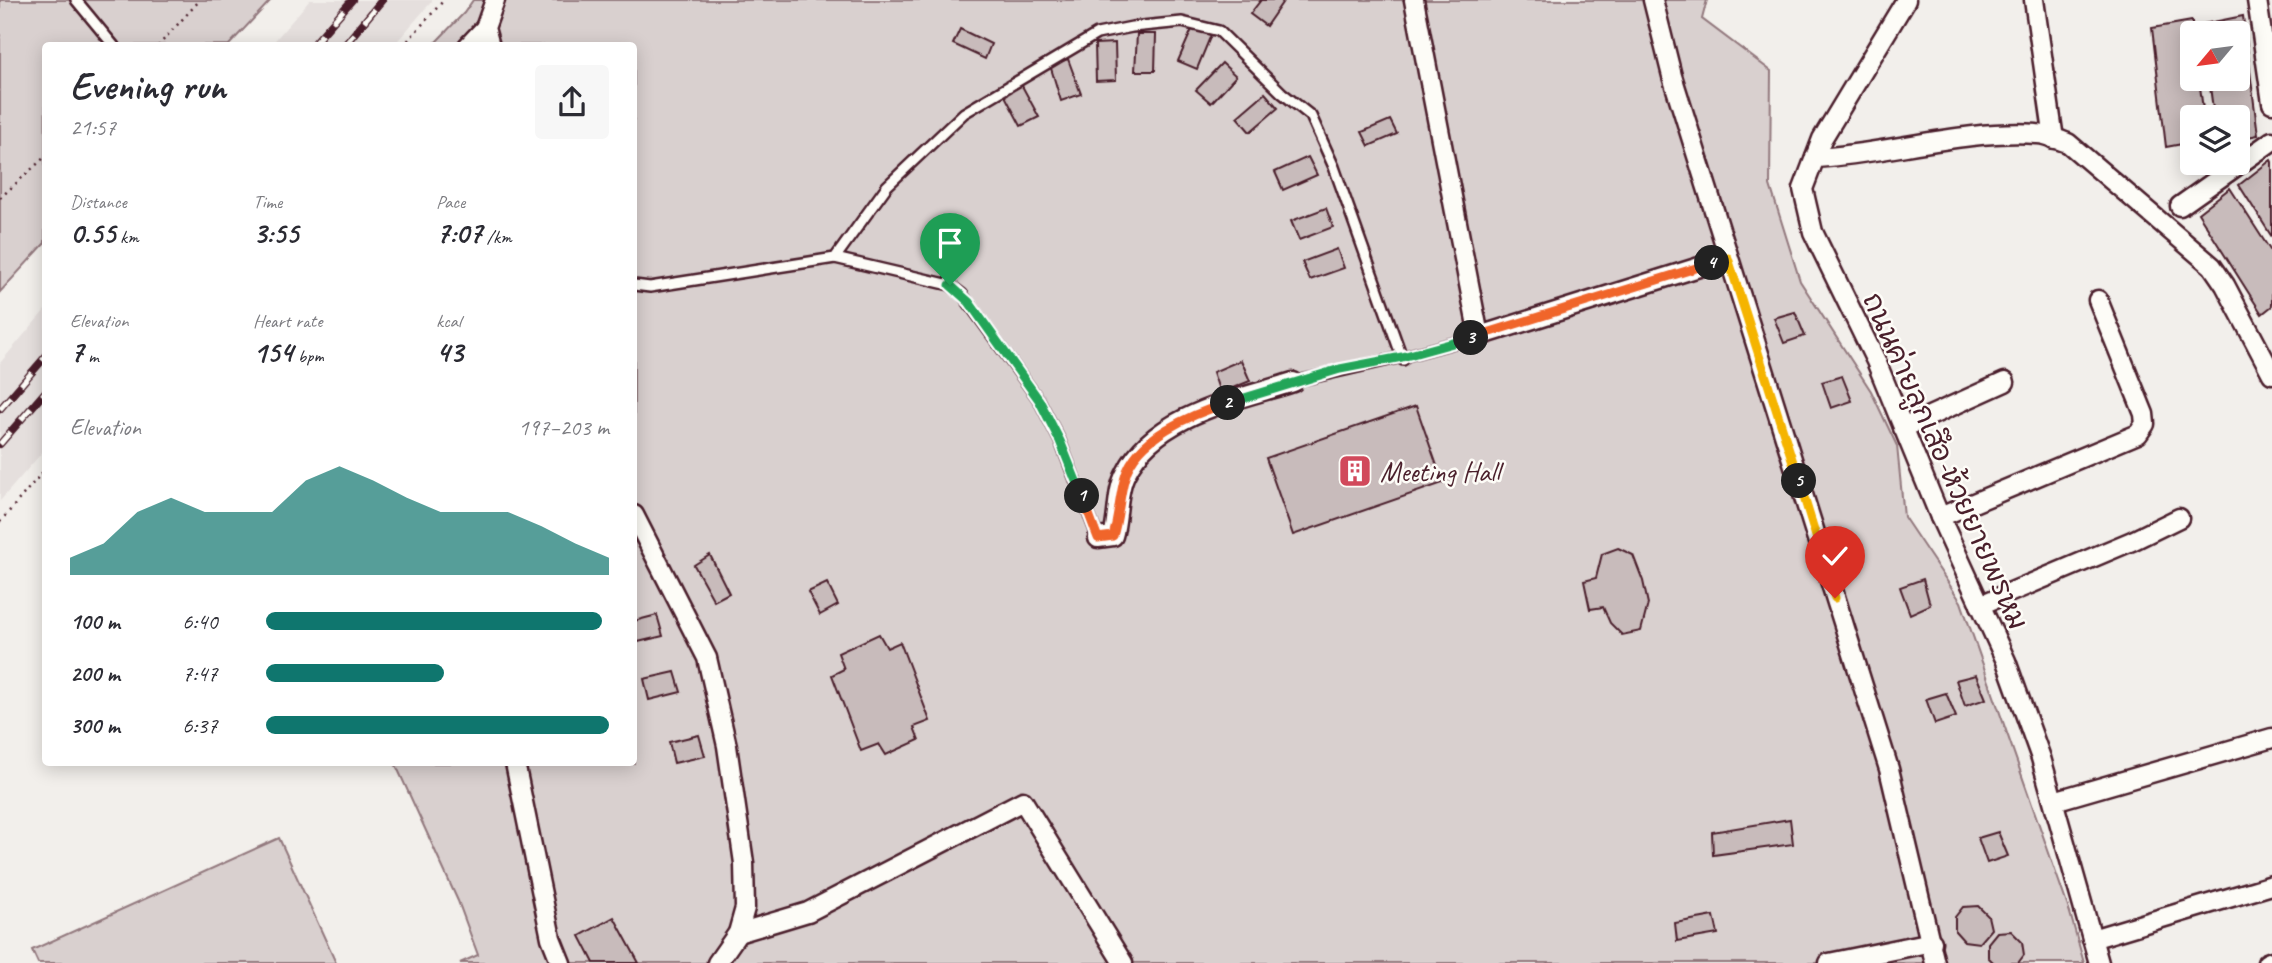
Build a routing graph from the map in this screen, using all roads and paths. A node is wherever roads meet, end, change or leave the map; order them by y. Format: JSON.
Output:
{"nodes":[{"id":1,"x":76,"y":0,"type":"edge"},
{"id":2,"x":200,"y":0,"type":"edge"},
{"id":3,"x":443,"y":0,"type":"edge"},
{"id":4,"x":495,"y":0,"type":"edge"},
{"id":5,"x":1414,"y":0,"type":"edge"},
{"id":6,"x":1653,"y":0,"type":"edge"},
{"id":7,"x":1906,"y":0,"type":"edge"},
{"id":8,"x":2034,"y":0,"type":"edge"},
{"id":9,"x":2257,"y":0,"type":"edge"},
{"id":10,"x":485,"y":28,"type":"junction"},
{"id":11,"x":111,"y":42,"type":"edge"},
{"id":12,"x":162,"y":42,"type":"edge"},
{"id":13,"x":406,"y":42,"type":"edge"},
{"id":14,"x":472,"y":42,"type":"edge"},
{"id":15,"x":489,"y":42,"type":"edge"},
{"id":16,"x":2272,"y":103,"type":"edge"},
{"id":17,"x":2054,"y":139,"type":"junction"},
{"id":18,"x":2272,"y":141,"type":"edge"},
{"id":19,"x":1815,"y":158,"type":"junction"},
{"id":20,"x":42,"y":160,"type":"edge"},
{"id":21,"x":0,"y":198,"type":"edge"},
{"id":22,"x":2180,"y":206,"type":"dead end"},
{"id":23,"x":835,"y":258,"type":"junction"},
{"id":24,"x":1728,"y":258,"type":"junction"},
{"id":25,"x":637,"y":285,"type":"edge"},
{"id":26,"x":2098,"y":300,"type":"dead end"},
{"id":27,"x":1479,"y":336,"type":"junction"},
{"id":28,"x":1402,"y":359,"type":"junction"},
{"id":29,"x":2272,"y":374,"type":"edge"},
{"id":30,"x":1293,"y":382,"type":"joint"},
{"id":31,"x":2005,"y":382,"type":"dead end"},
{"id":32,"x":1903,"y":428,"type":"junction"},
{"id":33,"x":42,"y":473,"type":"edge"},
{"id":34,"x":1940,"y":517,"type":"junction"},
{"id":35,"x":2179,"y":517,"type":"dead end"},
{"id":36,"x":637,"y":521,"type":"edge"},
{"id":37,"x":0,"y":522,"type":"edge"},
{"id":38,"x":1098,"y":538,"type":"joint"},
{"id":39,"x":1980,"y":605,"type":"junction"},
{"id":40,"x":2272,"y":738,"type":"edge"},
{"id":41,"x":516,"y":766,"type":"edge"},
{"id":42,"x":2054,"y":801,"type":"junction"},
{"id":43,"x":2272,"y":885,"type":"edge"},
{"id":44,"x":738,"y":933,"type":"junction"},
{"id":45,"x":2092,"y":939,"type":"junction"},
{"id":46,"x":1932,"y":942,"type":"junction"},
{"id":47,"x":2272,"y":961,"type":"edge"},
{"id":48,"x":561,"y":963,"type":"edge"},
{"id":49,"x":717,"y":963,"type":"edge"},
{"id":50,"x":1123,"y":963,"type":"edge"},
{"id":51,"x":1829,"y":963,"type":"edge"},
{"id":52,"x":1936,"y":963,"type":"edge"},
{"id":53,"x":2099,"y":963,"type":"edge"},
{"id":54,"x":2267,"y":963,"type":"edge"}],
"edges":[{"from":1,"to":11,"type":"lane"},
{"from":2,"to":12,"type":"path"},
{"from":3,"to":13,"type":"path"},
{"from":4,"to":10,"type":"street"},
{"from":5,"to":27,"type":"street"},
{"from":6,"to":24,"type":"street"},
{"from":7,"to":19,"type":"street","name":"ถนนค่ายลูกเสึอ-ห้วยยายพรหม"},
{"from":8,"to":17,"type":"street"},
{"from":9,"to":16,"type":"street"},
{"from":10,"to":14,"type":"street"},
{"from":10,"to":15,"type":"street"},
{"from":17,"to":19,"type":"street"},
{"from":17,"to":29,"type":"street"},
{"from":18,"to":22,"type":"street"},
{"from":19,"to":32,"type":"street","name":"ถนนค่ายลูกเสึอ-ห้วยยายพรหม"},
{"from":20,"to":21,"type":"path"},
{"from":23,"to":25,"type":"lane"},
{"from":23,"to":28,"type":"lane"},
{"from":23,"to":38,"type":"lane"},
{"from":24,"to":27,"type":"street"},
{"from":24,"to":46,"type":"street"},
{"from":26,"to":34,"type":"street"},
{"from":27,"to":28,"type":"lane"},
{"from":28,"to":30,"type":"lane"},
{"from":30,"to":38,"type":"street"},
{"from":31,"to":32,"type":"street"},
{"from":32,"to":34,"type":"street","name":"ถนนค่ายลูกเสึอ-ห้วยยายพรหม"},
{"from":33,"to":37,"type":"path"},
{"from":34,"to":39,"type":"street","name":"ถนนค่ายลูกเสึอ-ห้วยยายพรหม"},
{"from":35,"to":39,"type":"street"},
{"from":36,"to":44,"type":"street"},
{"from":39,"to":42,"type":"street","name":"ถนนค่ายลูกเสึอ-ห้วยยายพรหม"},
{"from":40,"to":42,"type":"street"},
{"from":41,"to":48,"type":"street"},
{"from":42,"to":45,"type":"street","name":"ถนนค่ายลูกเสึอ-ห้วยยายพรหม"},
{"from":43,"to":45,"type":"street"},
{"from":44,"to":49,"type":"street"},
{"from":44,"to":50,"type":"street"},
{"from":45,"to":53,"type":"street","name":"ถนนค่ายลูกเสึอ-ห้วยยายพรหม"},
{"from":46,"to":51,"type":"street"},
{"from":46,"to":52,"type":"street"},
{"from":47,"to":54,"type":"street"}]}
